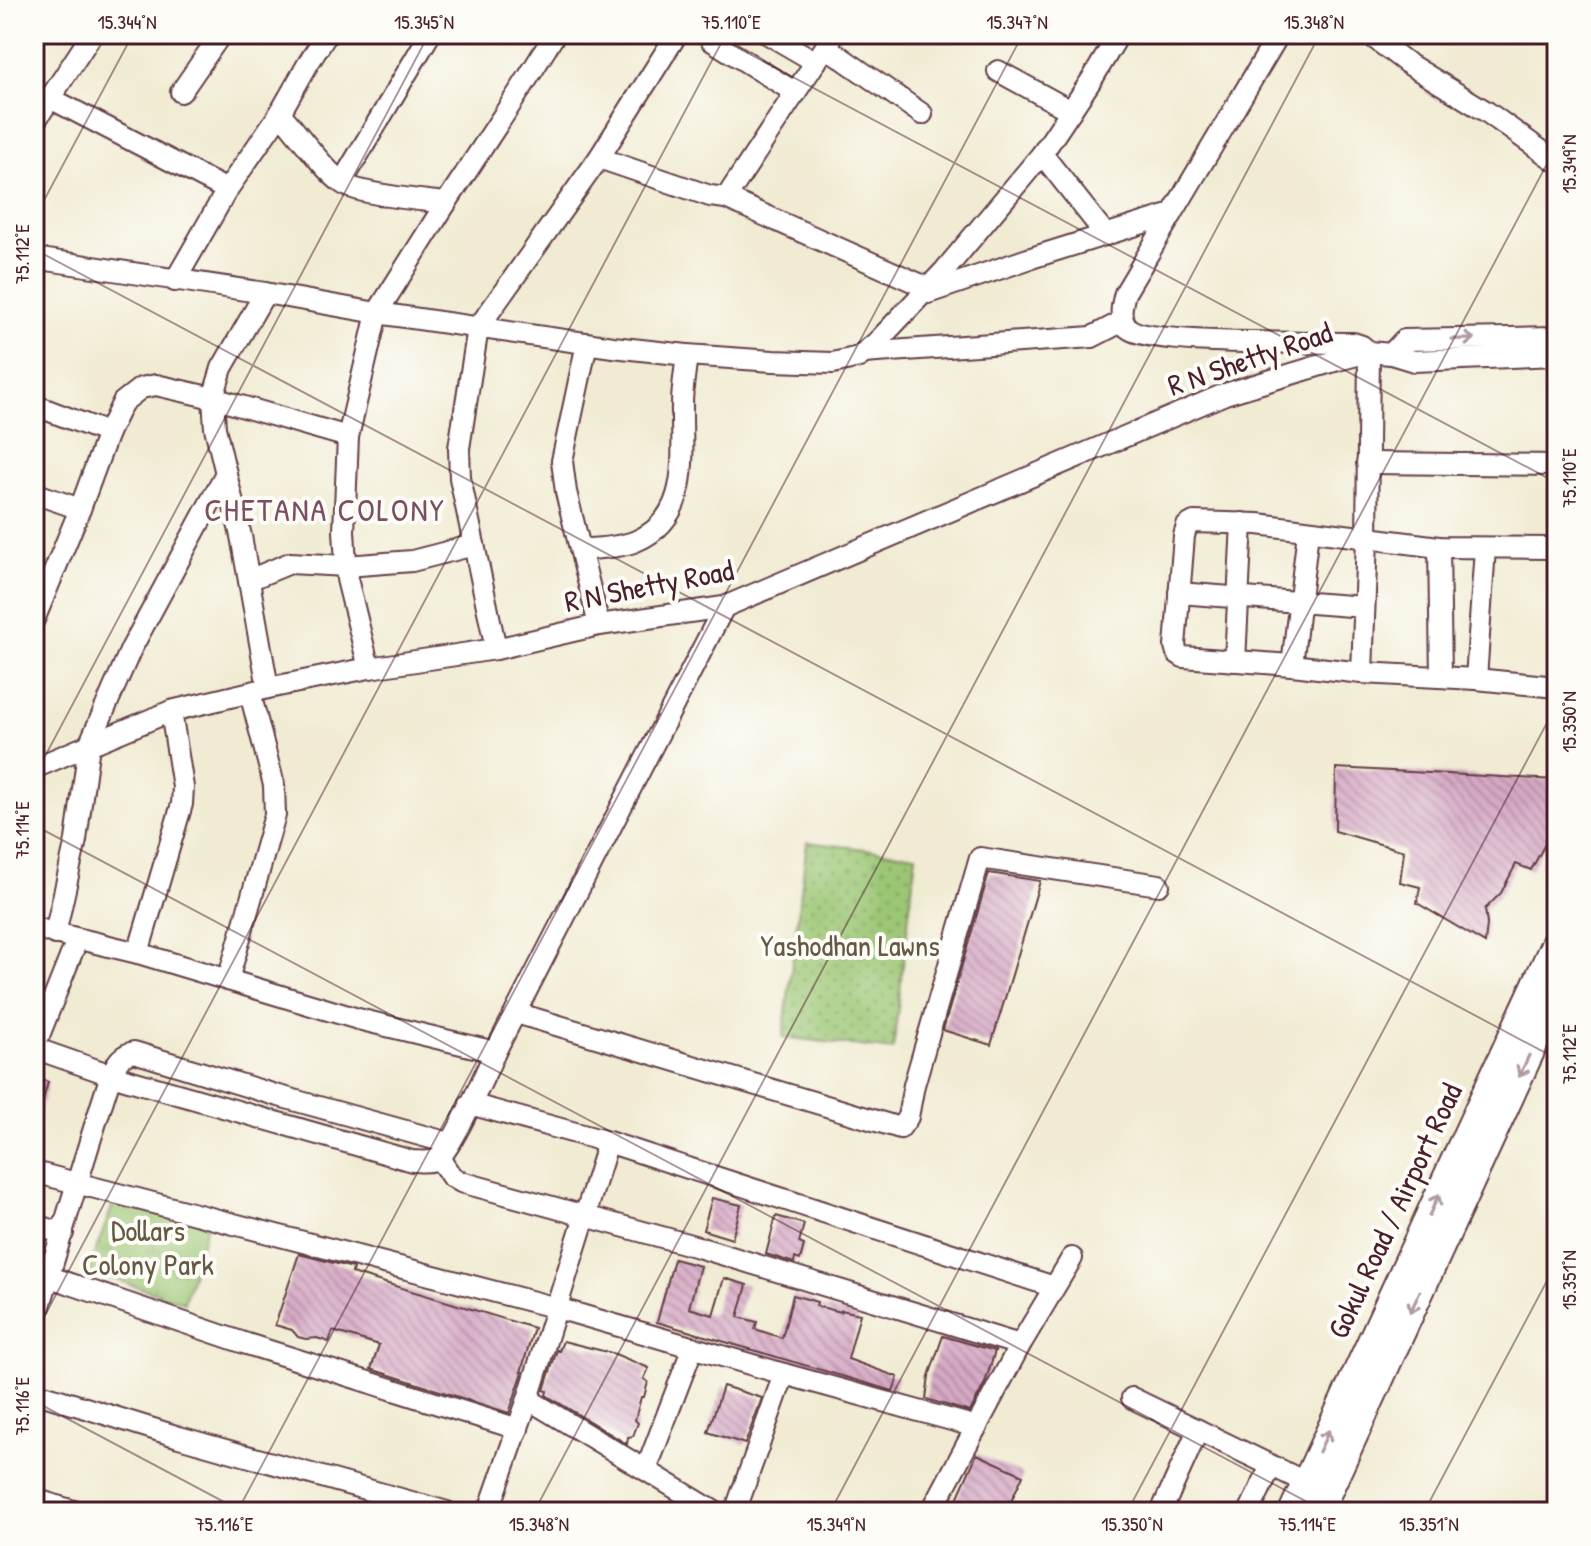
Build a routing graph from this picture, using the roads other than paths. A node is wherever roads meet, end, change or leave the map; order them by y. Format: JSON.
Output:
{"nodes":[{"id":1,"x":92,"y":34,"type":"edge"},
{"id":2,"x":221,"y":34,"type":"edge"},
{"id":3,"x":327,"y":34,"type":"edge"},
{"id":4,"x":430,"y":34,"type":"edge"},
{"id":5,"x":555,"y":34,"type":"edge"},
{"id":6,"x":677,"y":34,"type":"edge"},
{"id":7,"x":768,"y":34,"type":"edge"},
{"id":8,"x":1119,"y":34,"type":"edge"},
{"id":9,"x":1279,"y":34,"type":"edge"},
{"id":10,"x":1369,"y":34,"type":"edge"},
{"id":11,"x":711,"y":40,"type":"dead end"},
{"id":12,"x":828,"y":42,"type":"edge"},
{"id":13,"x":998,"y":71,"type":"dead end"},
{"id":14,"x":181,"y":92,"type":"dead end"},
{"id":15,"x":796,"y":93,"type":"junction"},
{"id":16,"x":50,"y":98,"type":"junction"},
{"id":17,"x":1071,"y":111,"type":"junction"},
{"id":18,"x":280,"y":113,"type":"junction"},
{"id":19,"x":922,"y":114,"type":"dead end"},
{"id":20,"x":34,"y":123,"type":"edge"},
{"id":21,"x":1042,"y":154,"type":"junction"},
{"id":22,"x":599,"y":158,"type":"junction"},
{"id":23,"x":1557,"y":162,"type":"edge"},
{"id":24,"x":342,"y":182,"type":"junction"},
{"id":25,"x":227,"y":190,"type":"junction"},
{"id":26,"x":726,"y":198,"type":"junction"},
{"id":27,"x":446,"y":203,"type":"junction"},
{"id":28,"x":1172,"y":214,"type":"junction"},
{"id":29,"x":1106,"y":235,"type":"junction"},
{"id":30,"x":34,"y":258,"type":"edge"},
{"id":31,"x":175,"y":281,"type":"junction"},
{"id":32,"x":925,"y":291,"type":"junction"},
{"id":33,"x":265,"y":293,"type":"junction"},
{"id":34,"x":377,"y":313,"type":"junction"},
{"id":35,"x":1123,"y":321,"type":"junction"},
{"id":36,"x":478,"y":328,"type":"junction"},
{"id":37,"x":587,"y":343,"type":"junction"},
{"id":38,"x":1553,"y":346,"type":"edge"},
{"id":39,"x":1369,"y":352,"type":"junction"},
{"id":40,"x":863,"y":353,"type":"junction"},
{"id":41,"x":687,"y":355,"type":"junction"},
{"id":42,"x":213,"y":398,"type":"junction"},
{"id":43,"x":34,"y":405,"type":"edge"},
{"id":44,"x":108,"y":433,"type":"junction"},
{"id":45,"x":348,"y":437,"type":"junction"},
{"id":46,"x":1367,"y":463,"type":"junction"},
{"id":47,"x":1557,"y":465,"type":"edge"},
{"id":48,"x":226,"y":473,"type":"junction"},
{"id":49,"x":34,"y":493,"type":"edge"},
{"id":50,"x":80,"y":509,"type":"junction"},
{"id":51,"x":1242,"y":523,"type":"junction"},
{"id":52,"x":1308,"y":532,"type":"junction"},
{"id":53,"x":1367,"y":538,"type":"junction"},
{"id":54,"x":474,"y":545,"type":"junction"},
{"id":55,"x":1439,"y":547,"type":"junction"},
{"id":56,"x":1485,"y":548,"type":"junction"},
{"id":57,"x":1557,"y":548,"type":"edge"},
{"id":58,"x":581,"y":550,"type":"junction"},
{"id":59,"x":346,"y":566,"type":"junction"},
{"id":60,"x":249,"y":580,"type":"junction"},
{"id":61,"x":1179,"y":593,"type":"junction"},
{"id":62,"x":1238,"y":598,"type":"junction"},
{"id":63,"x":1299,"y":602,"type":"junction"},
{"id":64,"x":724,"y":607,"type":"junction"},
{"id":65,"x":1364,"y":607,"type":"junction"},
{"id":66,"x":34,"y":620,"type":"edge"},
{"id":67,"x":599,"y":625,"type":"junction"},
{"id":68,"x":496,"y":649,"type":"junction"},
{"id":69,"x":1235,"y":661,"type":"junction"},
{"id":70,"x":1292,"y":665,"type":"junction"},
{"id":71,"x":369,"y":668,"type":"junction"},
{"id":72,"x":1362,"y":673,"type":"junction"},
{"id":73,"x":1441,"y":677,"type":"junction"},
{"id":74,"x":1476,"y":679,"type":"junction"},
{"id":75,"x":1557,"y":687,"type":"edge"},
{"id":76,"x":259,"y":691,"type":"junction"},
{"id":77,"x":171,"y":711,"type":"junction"},
{"id":78,"x":89,"y":745,"type":"junction"},
{"id":79,"x":34,"y":768,"type":"edge"},
{"id":80,"x":1159,"y":885,"type":"dead end"},
{"id":81,"x":34,"y":928,"type":"edge"},
{"id":82,"x":55,"y":934,"type":"junction"},
{"id":83,"x":1557,"y":938,"type":"edge"},
{"id":84,"x":77,"y":940,"type":"junction"},
{"id":85,"x":138,"y":953,"type":"junction"},
{"id":86,"x":228,"y":980,"type":"junction"},
{"id":87,"x":1557,"y":995,"type":"edge"},
{"id":88,"x":516,"y":1013,"type":"junction"},
{"id":89,"x":1542,"y":1017,"type":"edge"},
{"id":90,"x":495,"y":1052,"type":"junction"},
{"id":91,"x":111,"y":1075,"type":"junction"},
{"id":92,"x":470,"y":1104,"type":"junction"},
{"id":93,"x":608,"y":1142,"type":"junction"},
{"id":94,"x":444,"y":1151,"type":"junction"},
{"id":95,"x":34,"y":1172,"type":"edge"},
{"id":96,"x":76,"y":1184,"type":"junction"},
{"id":97,"x":584,"y":1217,"type":"junction"},
{"id":98,"x":34,"y":1225,"type":"edge"},
{"id":99,"x":63,"y":1233,"type":"junction"},
{"id":100,"x":1072,"y":1258,"type":"dead end"},
{"id":101,"x":50,"y":1277,"type":"junction"},
{"id":102,"x":1054,"y":1287,"type":"junction"},
{"id":103,"x":557,"y":1308,"type":"junction"},
{"id":104,"x":35,"y":1321,"type":"edge"},
{"id":105,"x":1020,"y":1345,"type":"junction"},
{"id":106,"x":693,"y":1347,"type":"junction"},
{"id":107,"x":784,"y":1374,"type":"junction"},
{"id":108,"x":34,"y":1392,"type":"edge"},
{"id":109,"x":1132,"y":1398,"type":"dead end"},
{"id":110,"x":528,"y":1399,"type":"junction"},
{"id":111,"x":977,"y":1427,"type":"junction"},
{"id":112,"x":518,"y":1429,"type":"junction"},
{"id":113,"x":1198,"y":1430,"type":"junction"},
{"id":114,"x":1271,"y":1466,"type":"junction"},
{"id":115,"x":646,"y":1470,"type":"junction"},
{"id":116,"x":1305,"y":1482,"type":"junction"},
{"id":117,"x":34,"y":1499,"type":"edge"},
{"id":118,"x":435,"y":1510,"type":"edge"},
{"id":119,"x":77,"y":1512,"type":"edge"},
{"id":120,"x":485,"y":1512,"type":"edge"},
{"id":121,"x":715,"y":1512,"type":"edge"},
{"id":122,"x":735,"y":1512,"type":"edge"},
{"id":123,"x":931,"y":1512,"type":"edge"},
{"id":124,"x":1161,"y":1512,"type":"edge"},
{"id":125,"x":1249,"y":1512,"type":"edge"},
{"id":126,"x":1292,"y":1512,"type":"edge"},
{"id":127,"x":1319,"y":1512,"type":"edge"}],
"edges":[{"from":1,"to":16,"type":"street"},
{"from":2,"to":14,"type":"street"},
{"from":3,"to":18,"type":"street"},
{"from":4,"to":24,"type":"street"},
{"from":5,"to":27,"type":"street"},
{"from":6,"to":22,"type":"street"},
{"from":7,"to":12,"type":"street"},
{"from":8,"to":17,"type":"street"},
{"from":9,"to":28,"type":"street"},
{"from":10,"to":23,"type":"street"},
{"from":11,"to":15,"type":"street"},
{"from":12,"to":15,"type":"street"},
{"from":12,"to":19,"type":"street"},
{"from":13,"to":17,"type":"street"},
{"from":15,"to":26,"type":"street"},
{"from":16,"to":20,"type":"street"},
{"from":16,"to":25,"type":"street"},
{"from":17,"to":21,"type":"street"},
{"from":18,"to":24,"type":"street"},
{"from":18,"to":25,"type":"street"},
{"from":21,"to":29,"type":"street"},
{"from":21,"to":32,"type":"street"},
{"from":22,"to":26,"type":"street"},
{"from":22,"to":36,"type":"street"},
{"from":24,"to":27,"type":"street"},
{"from":25,"to":31,"type":"street"},
{"from":26,"to":32,"type":"street"},
{"from":27,"to":34,"type":"street"},
{"from":28,"to":29,"type":"street"},
{"from":28,"to":35,"type":"street"},
{"from":29,"to":32,"type":"street"},
{"from":30,"to":31,"type":"street"},
{"from":31,"to":33,"type":"street"},
{"from":32,"to":40,"type":"street"},
{"from":33,"to":34,"type":"street"},
{"from":33,"to":42,"type":"street"},
{"from":34,"to":36,"type":"street"},
{"from":34,"to":45,"type":"street"},
{"from":35,"to":39,"type":"street"},
{"from":35,"to":40,"type":"street"},
{"from":36,"to":37,"type":"street"},
{"from":36,"to":54,"type":"street"},
{"from":37,"to":41,"type":"street"},
{"from":37,"to":58,"type":"street"},
{"from":38,"to":39,"type":"street","name":"R N Shetty Road"},
{"from":39,"to":46,"type":"street"},
{"from":39,"to":64,"type":"street","name":"R N Shetty Road"},
{"from":40,"to":41,"type":"street"},
{"from":41,"to":58,"type":"street"},
{"from":42,"to":44,"type":"street"},
{"from":42,"to":45,"type":"street"},
{"from":42,"to":48,"type":"street"},
{"from":43,"to":44,"type":"street"},
{"from":44,"to":50,"type":"street"},
{"from":45,"to":59,"type":"street"},
{"from":46,"to":47,"type":"street"},
{"from":46,"to":53,"type":"street"},
{"from":48,"to":60,"type":"street"},
{"from":48,"to":78,"type":"street"},
{"from":49,"to":50,"type":"street"},
{"from":50,"to":66,"type":"street"},
{"from":51,"to":52,"type":"street"},
{"from":51,"to":61,"type":"street"},
{"from":51,"to":62,"type":"street"},
{"from":52,"to":53,"type":"street"},
{"from":52,"to":63,"type":"street"},
{"from":53,"to":55,"type":"street"},
{"from":53,"to":65,"type":"street"},
{"from":54,"to":59,"type":"street"},
{"from":54,"to":68,"type":"street"},
{"from":55,"to":56,"type":"street"},
{"from":55,"to":73,"type":"street"},
{"from":56,"to":57,"type":"street"},
{"from":56,"to":74,"type":"street"},
{"from":58,"to":67,"type":"street"},
{"from":59,"to":60,"type":"street"},
{"from":59,"to":71,"type":"street"},
{"from":60,"to":76,"type":"street"},
{"from":61,"to":62,"type":"street"},
{"from":61,"to":69,"type":"street"},
{"from":62,"to":63,"type":"street"},
{"from":62,"to":69,"type":"street"},
{"from":63,"to":65,"type":"street"},
{"from":63,"to":70,"type":"street"},
{"from":64,"to":67,"type":"street","name":"R N Shetty Road"},
{"from":64,"to":88,"type":"street"},
{"from":65,"to":72,"type":"street"},
{"from":67,"to":68,"type":"street","name":"R N Shetty Road"},
{"from":68,"to":71,"type":"street","name":"R N Shetty Road"},
{"from":69,"to":70,"type":"street"},
{"from":70,"to":72,"type":"street"},
{"from":71,"to":76,"type":"street","name":"R N Shetty Road"},
{"from":72,"to":73,"type":"street"},
{"from":73,"to":74,"type":"street"},
{"from":74,"to":75,"type":"street"},
{"from":76,"to":77,"type":"street","name":"R N Shetty Road"},
{"from":76,"to":86,"type":"street"},
{"from":77,"to":78,"type":"street","name":"R N Shetty Road"},
{"from":77,"to":85,"type":"street"},
{"from":78,"to":79,"type":"street","name":"R N Shetty Road"},
{"from":78,"to":82,"type":"street"},
{"from":80,"to":88,"type":"street"},
{"from":81,"to":82,"type":"street"},
{"from":82,"to":84,"type":"street"},
{"from":83,"to":89,"type":"main road","name":"Gokul Road / Airport Road"},
{"from":84,"to":85,"type":"street"},
{"from":84,"to":91,"type":"street"},
{"from":85,"to":86,"type":"street"},
{"from":86,"to":90,"type":"street"},
{"from":87,"to":89,"type":"main road","name":"Gokul Road / Airport Road"},
{"from":88,"to":90,"type":"street"},
{"from":116,"to":89,"type":"main road","name":"Gokul Road / Airport Road","one_way":true},
{"from":89,"to":127,"type":"main road","name":"Gokul Road / Airport Road","one_way":true},
{"from":90,"to":92,"type":"street"},
{"from":91,"to":94,"type":"street"},
{"from":91,"to":94,"type":"street"},
{"from":91,"to":96,"type":"street"},
{"from":92,"to":93,"type":"street"},
{"from":92,"to":94,"type":"street"},
{"from":93,"to":97,"type":"street"},
{"from":93,"to":102,"type":"street"},
{"from":94,"to":97,"type":"street"},
{"from":95,"to":96,"type":"street"},
{"from":96,"to":99,"type":"street"},
{"from":96,"to":103,"type":"street"},
{"from":97,"to":103,"type":"street"},
{"from":97,"to":105,"type":"street"},
{"from":98,"to":99,"type":"street"},
{"from":99,"to":101,"type":"street"},
{"from":100,"to":102,"type":"street"},
{"from":101,"to":104,"type":"street"},
{"from":101,"to":112,"type":"street"},
{"from":102,"to":105,"type":"street"},
{"from":103,"to":106,"type":"street"},
{"from":103,"to":110,"type":"street"},
{"from":105,"to":111,"type":"street"},
{"from":106,"to":107,"type":"street"},
{"from":106,"to":115,"type":"street"},
{"from":107,"to":111,"type":"street"},
{"from":107,"to":122,"type":"street"},
{"from":108,"to":118,"type":"street"},
{"from":109,"to":113,"type":"street"},
{"from":110,"to":112,"type":"street"},
{"from":110,"to":115,"type":"street"},
{"from":111,"to":123,"type":"street"},
{"from":112,"to":120,"type":"street"},
{"from":113,"to":114,"type":"street"},
{"from":113,"to":124,"type":"street"},
{"from":114,"to":116,"type":"street"},
{"from":114,"to":125,"type":"street"},
{"from":115,"to":121,"type":"street"},
{"from":116,"to":126,"type":"main road","name":"Gokul Road / Airport Road"},
{"from":117,"to":119,"type":"street"}]}
